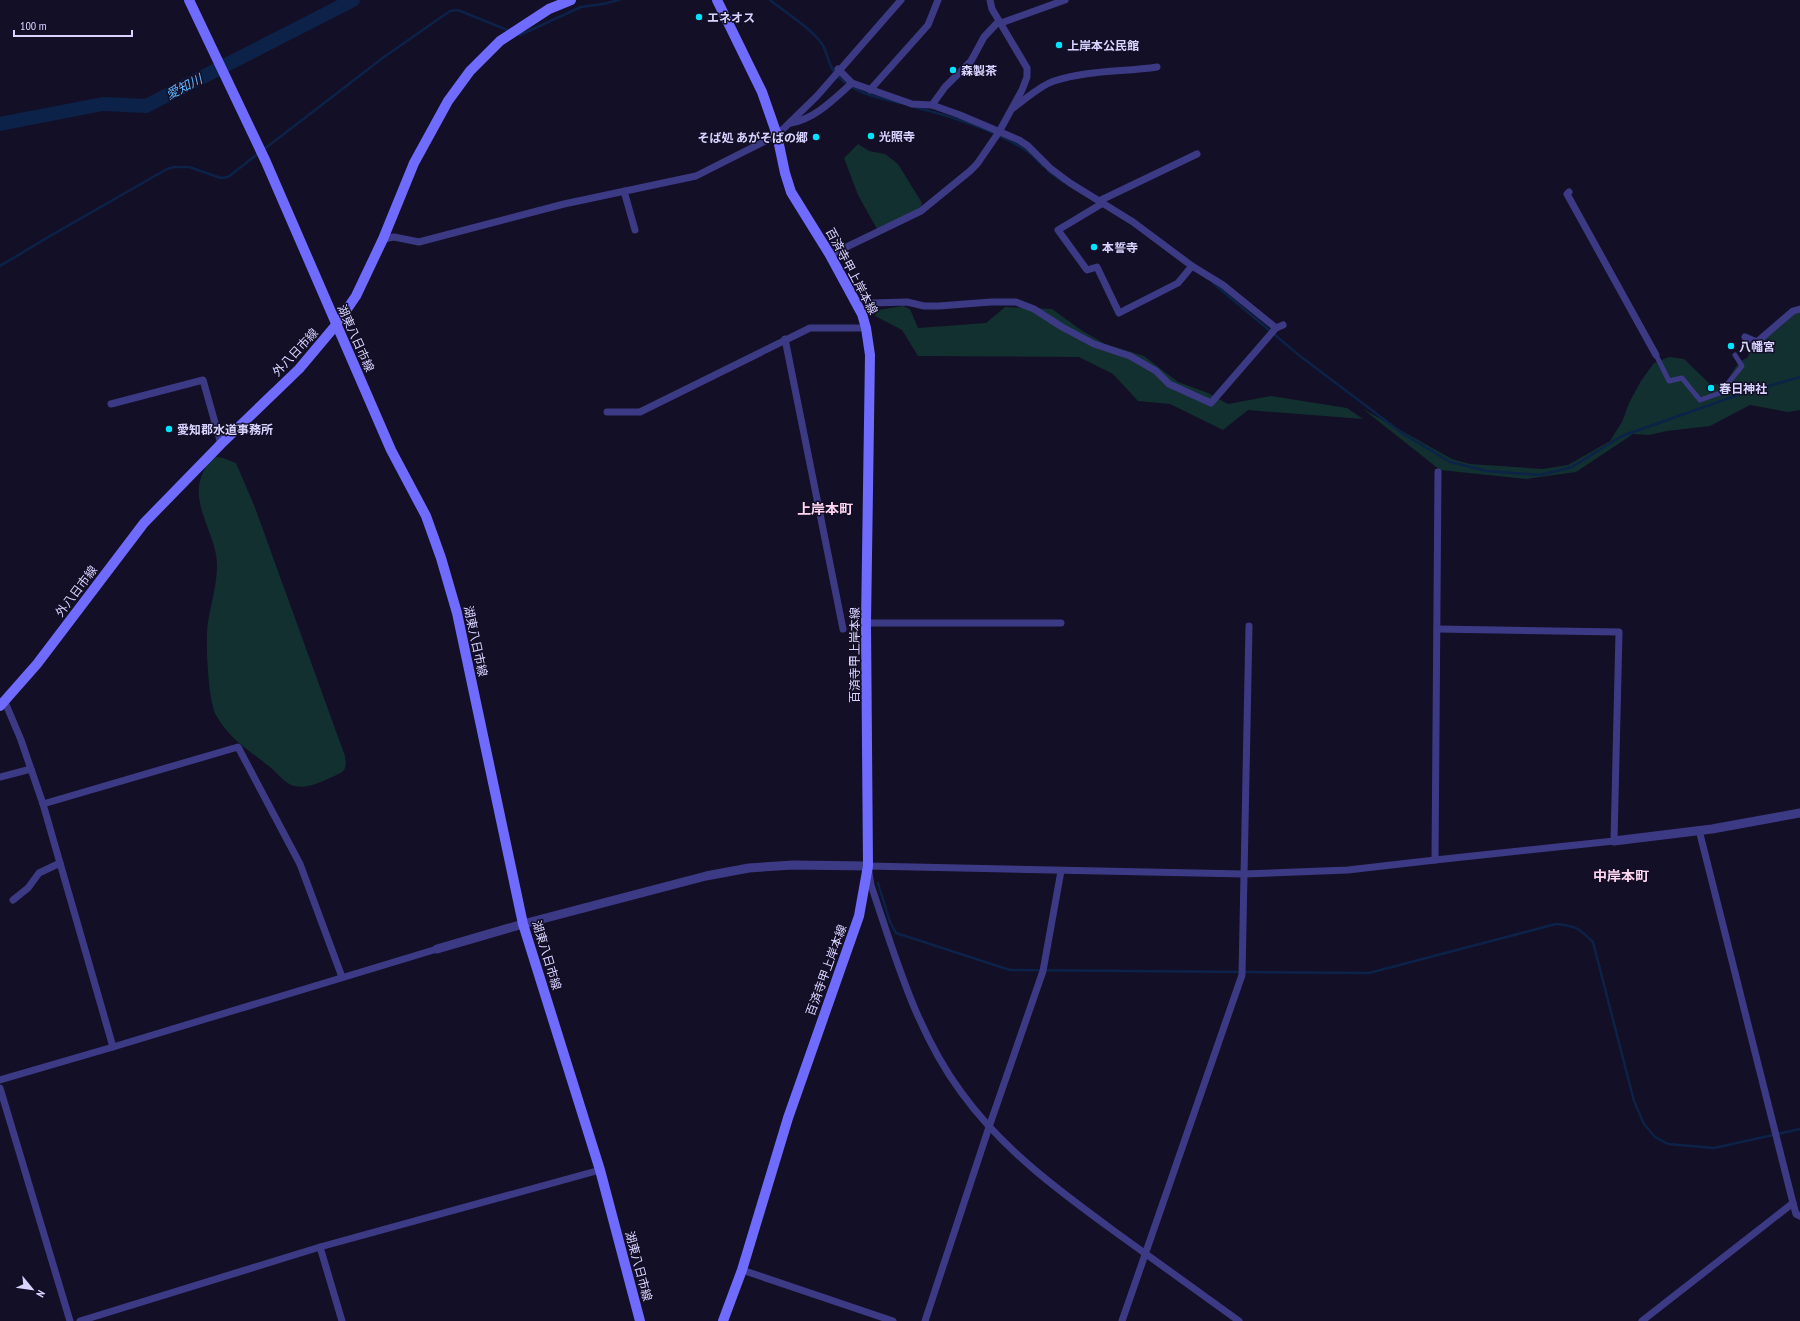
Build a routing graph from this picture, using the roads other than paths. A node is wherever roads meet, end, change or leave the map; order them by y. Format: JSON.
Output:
{"nodes":[{"id":1,"x":189,"y":0,"type":"edge"},
{"id":2,"x":571,"y":0,"type":"edge"},
{"id":3,"x":717,"y":0,"type":"edge"},
{"id":4,"x":901,"y":0,"type":"edge"},
{"id":5,"x":938,"y":0,"type":"edge"},
{"id":6,"x":990,"y":0,"type":"edge"},
{"id":7,"x":1065,"y":0,"type":"edge"},
{"id":8,"x":1000,"y":22,"type":"junction"},
{"id":9,"x":1157,"y":67,"type":"dead end"},
{"id":10,"x":838,"y":69,"type":"junction"},
{"id":11,"x":852,"y":83,"type":"junction"},
{"id":12,"x":870,"y":90,"type":"junction"},
{"id":13,"x":932,"y":105,"type":"junction"},
{"id":14,"x":1012,"y":109,"type":"junction"},
{"id":15,"x":790,"y":123,"type":"junction"},
{"id":16,"x":999,"y":132,"type":"junction"},
{"id":17,"x":777,"y":135,"type":"junction"},
{"id":18,"x":1197,"y":154,"type":"dead end"},
{"id":19,"x":624,"y":191,"type":"junction"},
{"id":20,"x":1568,"y":192,"type":"dead end"},
{"id":21,"x":1101,"y":202,"type":"junction"},
{"id":22,"x":635,"y":230,"type":"dead end"},
{"id":23,"x":383,"y":239,"type":"junction"},
{"id":24,"x":830,"y":254,"type":"junction"},
{"id":25,"x":1192,"y":266,"type":"junction"},
{"id":26,"x":1800,"y":309,"type":"edge"},
{"id":27,"x":862,"y":314,"type":"junction"},
{"id":28,"x":1283,"y":325,"type":"dead end"},
{"id":29,"x":336,"y":326,"type":"junction"},
{"id":30,"x":866,"y":328,"type":"junction"},
{"id":31,"x":1276,"y":328,"type":"junction"},
{"id":32,"x":1745,"y":337,"type":"dead end"},
{"id":33,"x":785,"y":339,"type":"junction"},
{"id":34,"x":1656,"y":355,"type":"joint"},
{"id":35,"x":1735,"y":355,"type":"dead end"},
{"id":36,"x":111,"y":404,"type":"dead end"},
{"id":37,"x":607,"y":412,"type":"dead end"},
{"id":38,"x":221,"y":444,"type":"junction"},
{"id":39,"x":1438,"y":472,"type":"dead end"},
{"id":40,"x":866,"y":623,"type":"junction"},
{"id":41,"x":1061,"y":623,"type":"dead end"},
{"id":42,"x":1249,"y":626,"type":"dead end"},
{"id":43,"x":843,"y":629,"type":"dead end"},
{"id":44,"x":1437,"y":629,"type":"junction"},
{"id":45,"x":2,"y":704,"type":"edge"},
{"id":46,"x":31,"y":769,"type":"junction"},
{"id":47,"x":0,"y":777,"type":"edge"},
{"id":48,"x":43,"y":804,"type":"junction"},
{"id":49,"x":1800,"y":813,"type":"edge"},
{"id":50,"x":1698,"y":830,"type":"junction"},
{"id":51,"x":1614,"y":841,"type":"junction"},
{"id":52,"x":1434,"y":860,"type":"junction"},
{"id":53,"x":60,"y":863,"type":"junction"},
{"id":54,"x":868,"y":866,"type":"junction"},
{"id":55,"x":1061,"y":871,"type":"junction"},
{"id":56,"x":1244,"y":874,"type":"junction"},
{"id":57,"x":13,"y":900,"type":"dead end"},
{"id":58,"x":523,"y":924,"type":"junction"},
{"id":59,"x":437,"y":949,"type":"joint"},
{"id":60,"x":342,"y":977,"type":"junction"},
{"id":61,"x":113,"y":1047,"type":"junction"},
{"id":62,"x":0,"y":1080,"type":"edge"},
{"id":63,"x":0,"y":1088,"type":"edge"},
{"id":64,"x":989,"y":1127,"type":"junction"},
{"id":65,"x":600,"y":1170,"type":"junction"},
{"id":66,"x":1793,"y":1203,"type":"junction"},
{"id":67,"x":1800,"y":1216,"type":"edge"},
{"id":68,"x":320,"y":1247,"type":"junction"},
{"id":69,"x":1145,"y":1253,"type":"junction"},
{"id":70,"x":742,"y":1270,"type":"junction"},
{"id":71,"x":70,"y":1321,"type":"edge"},
{"id":72,"x":80,"y":1321,"type":"edge"},
{"id":73,"x":342,"y":1321,"type":"edge"},
{"id":74,"x":640,"y":1321,"type":"edge"},
{"id":75,"x":723,"y":1321,"type":"edge"},
{"id":76,"x":893,"y":1321,"type":"edge"},
{"id":77,"x":925,"y":1321,"type":"edge"},
{"id":78,"x":1122,"y":1321,"type":"edge"},
{"id":79,"x":1239,"y":1321,"type":"edge"},
{"id":80,"x":1642,"y":1321,"type":"edge"}],
"edges":[{"from":1,"to":29,"type":"main road","name":"湖東八日市線"},
{"from":2,"to":23,"type":"main road","name":"外八日市線"},
{"from":3,"to":17,"type":"main road","name":"百済寺甲上岸本線"},
{"from":4,"to":10,"type":"street"},
{"from":5,"to":12,"type":"street"},
{"from":6,"to":8,"type":"street"},
{"from":7,"to":8,"type":"street"},
{"from":8,"to":13,"type":"street"},
{"from":8,"to":14,"type":"street"},
{"from":9,"to":14,"type":"street"},
{"from":10,"to":11,"type":"street"},
{"from":10,"to":15,"type":"street"},
{"from":11,"to":12,"type":"street"},
{"from":11,"to":15,"type":"street"},
{"from":12,"to":13,"type":"street"},
{"from":13,"to":16,"type":"street"},
{"from":14,"to":16,"type":"street"},
{"from":15,"to":17,"type":"street"},
{"from":16,"to":21,"type":"street"},
{"from":16,"to":24,"type":"street"},
{"from":17,"to":19,"type":"street"},
{"from":17,"to":24,"type":"main road","name":"百済寺甲上岸本線"},
{"from":18,"to":21,"type":"street"},
{"from":19,"to":22,"type":"street"},
{"from":19,"to":23,"type":"street"},
{"from":20,"to":34,"type":"street"},
{"from":21,"to":25,"type":"street"},
{"from":21,"to":25,"type":"street"},
{"from":23,"to":29,"type":"main road","name":"外八日市線"},
{"from":24,"to":27,"type":"main road","name":"百済寺甲上岸本線"},
{"from":25,"to":31,"type":"street"},
{"from":26,"to":32,"type":"street"},
{"from":27,"to":30,"type":"main road","name":"百済寺甲上岸本線"},
{"from":27,"to":31,"type":"street"},
{"from":28,"to":31,"type":"street"},
{"from":29,"to":38,"type":"main road","name":"外八日市線"},
{"from":29,"to":58,"type":"main road","name":"湖東八日市線"},
{"from":30,"to":33,"type":"street"},
{"from":30,"to":40,"type":"main road","name":"百済寺甲上岸本線"},
{"from":33,"to":37,"type":"street"},
{"from":33,"to":43,"type":"street"},
{"from":34,"to":35,"type":"street"},
{"from":36,"to":38,"type":"street"},
{"from":38,"to":45,"type":"main road","name":"外八日市線"},
{"from":39,"to":44,"type":"street"},
{"from":40,"to":41,"type":"street"},
{"from":40,"to":54,"type":"main road","name":"百済寺甲上岸本線"},
{"from":42,"to":56,"type":"street"},
{"from":44,"to":51,"type":"street"},
{"from":44,"to":52,"type":"street"},
{"from":45,"to":46,"type":"street"},
{"from":46,"to":47,"type":"street"},
{"from":46,"to":48,"type":"street"},
{"from":48,"to":53,"type":"street"},
{"from":48,"to":60,"type":"street"},
{"from":49,"to":50,"type":"street"},
{"from":50,"to":51,"type":"street"},
{"from":50,"to":66,"type":"street"},
{"from":51,"to":52,"type":"street"},
{"from":52,"to":56,"type":"street"},
{"from":53,"to":57,"type":"street"},
{"from":53,"to":61,"type":"street"},
{"from":54,"to":55,"type":"street"},
{"from":54,"to":58,"type":"street"},
{"from":54,"to":64,"type":"street"},
{"from":54,"to":70,"type":"main road","name":"百済寺甲上岸本線"},
{"from":55,"to":56,"type":"street"},
{"from":55,"to":64,"type":"street"},
{"from":56,"to":69,"type":"street"},
{"from":58,"to":59,"type":"street"},
{"from":58,"to":65,"type":"main road","name":"湖東八日市線"},
{"from":59,"to":60,"type":"street"},
{"from":60,"to":61,"type":"street"},
{"from":61,"to":62,"type":"street"},
{"from":63,"to":71,"type":"street"},
{"from":64,"to":69,"type":"street"},
{"from":64,"to":77,"type":"street"},
{"from":65,"to":68,"type":"street"},
{"from":65,"to":74,"type":"main road","name":"湖東八日市線"},
{"from":66,"to":67,"type":"street"},
{"from":66,"to":80,"type":"street"},
{"from":68,"to":72,"type":"street"},
{"from":68,"to":73,"type":"street"},
{"from":69,"to":78,"type":"street"},
{"from":69,"to":79,"type":"street"},
{"from":70,"to":75,"type":"main road","name":"百済寺甲上岸本線"},
{"from":70,"to":76,"type":"street"}]}
